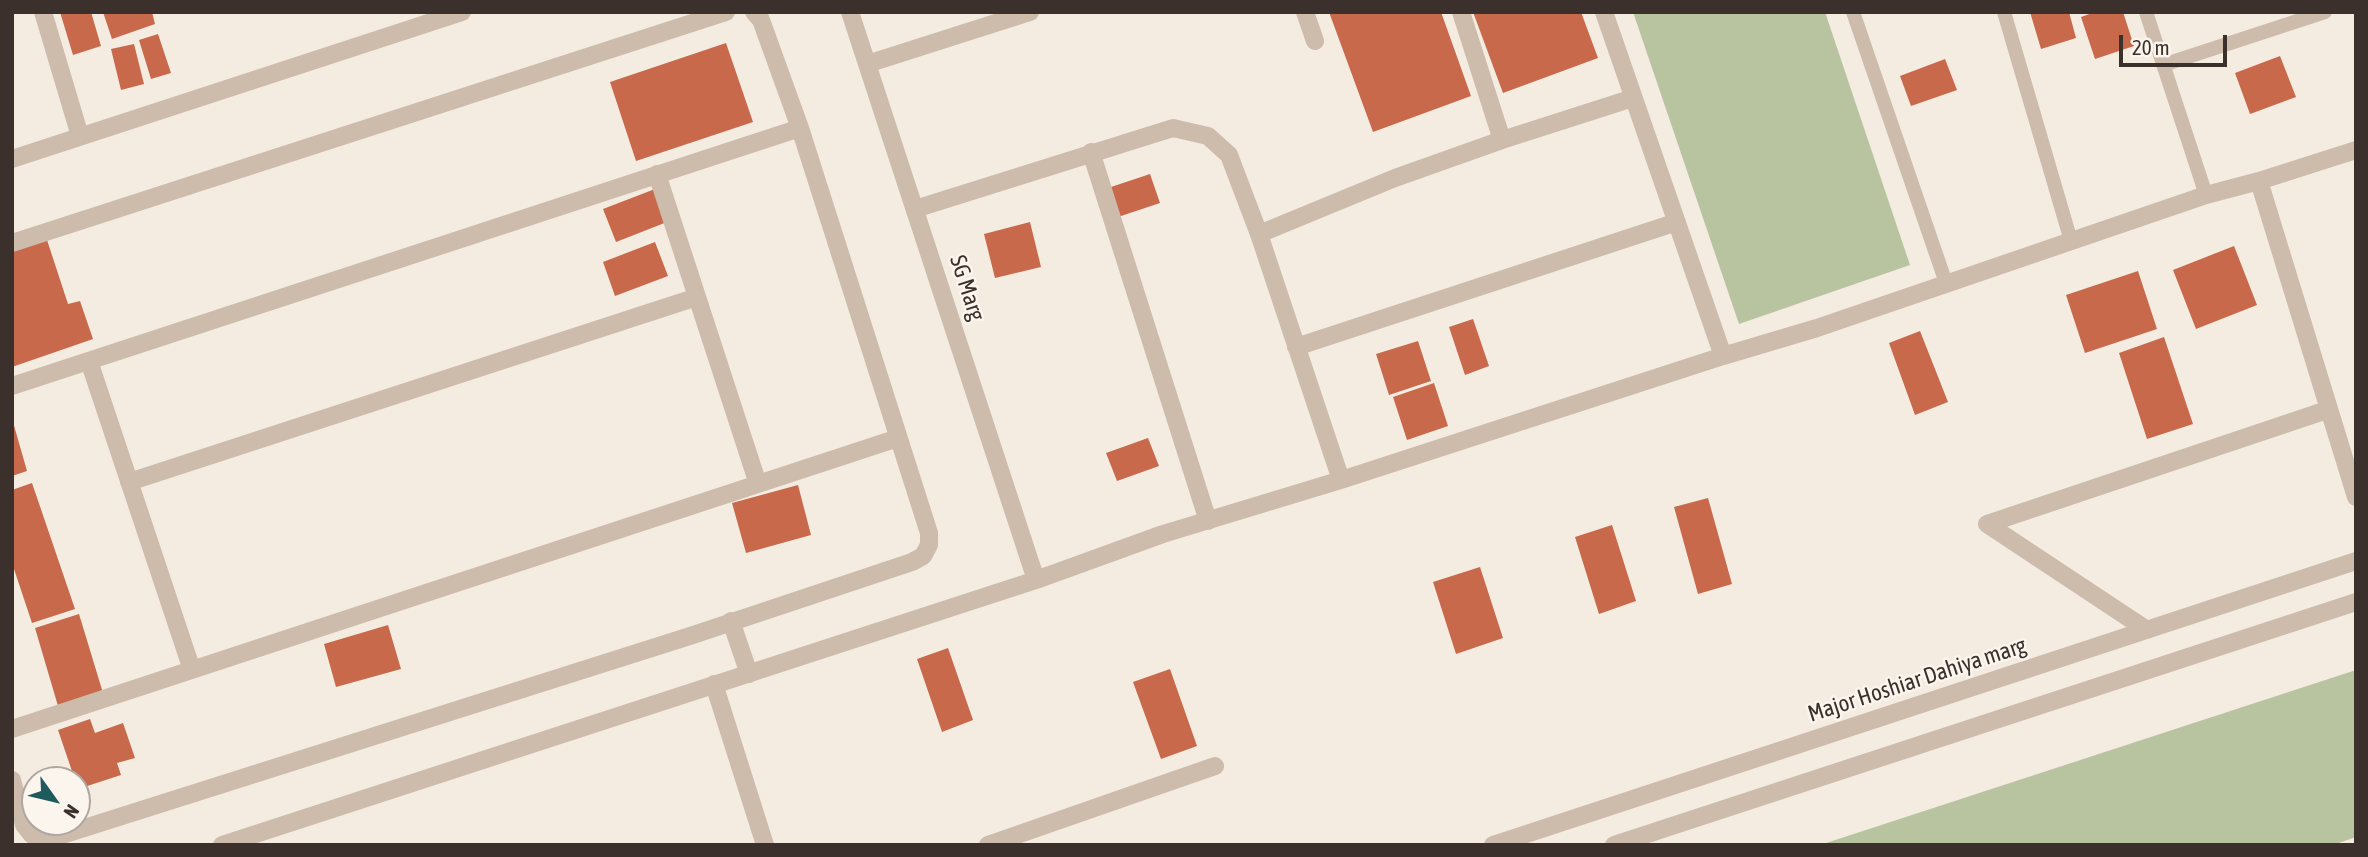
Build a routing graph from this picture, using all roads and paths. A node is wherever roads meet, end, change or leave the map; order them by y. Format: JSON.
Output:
{"nodes":[{"id":1,"x":43,"y":12,"type":"edge"},
{"id":2,"x":462,"y":12,"type":"edge"},
{"id":3,"x":726,"y":12,"type":"edge"},
{"id":4,"x":754,"y":12,"type":"edge"},
{"id":5,"x":850,"y":12,"type":"edge"},
{"id":6,"x":1030,"y":12,"type":"edge"},
{"id":7,"x":1305,"y":12,"type":"edge"},
{"id":8,"x":1461,"y":12,"type":"edge"},
{"id":9,"x":1604,"y":12,"type":"edge"},
{"id":10,"x":1853,"y":12,"type":"edge"},
{"id":11,"x":2004,"y":12,"type":"edge"},
{"id":12,"x":2146,"y":12,"type":"edge"},
{"id":13,"x":2325,"y":12,"type":"edge"},
{"id":14,"x":430,"y":17,"type":"edge"},
{"id":15,"x":1315,"y":41,"type":"dead end"},
{"id":16,"x":867,"y":64,"type":"junction"},
{"id":17,"x":2163,"y":65,"type":"junction"},
{"id":18,"x":1633,"y":98,"type":"junction"},
{"id":19,"x":800,"y":128,"type":"junction"},
{"id":20,"x":80,"y":136,"type":"junction"},
{"id":21,"x":1502,"y":140,"type":"junction"},
{"id":22,"x":2356,"y":150,"type":"edge"},
{"id":23,"x":1091,"y":152,"type":"junction"},
{"id":24,"x":12,"y":159,"type":"edge"},
{"id":25,"x":657,"y":174,"type":"junction"},
{"id":26,"x":2259,"y":181,"type":"junction"},
{"id":27,"x":2206,"y":195,"type":"junction"},
{"id":28,"x":915,"y":209,"type":"junction"},
{"id":29,"x":1677,"y":222,"type":"junction"},
{"id":30,"x":1259,"y":234,"type":"junction"},
{"id":31,"x":2071,"y":241,"type":"junction"},
{"id":32,"x":12,"y":243,"type":"edge"},
{"id":33,"x":1946,"y":283,"type":"junction"},
{"id":34,"x":697,"y":298,"type":"junction"},
{"id":35,"x":1296,"y":347,"type":"junction"},
{"id":36,"x":1723,"y":356,"type":"junction"},
{"id":37,"x":89,"y":361,"type":"junction"},
{"id":38,"x":12,"y":386,"type":"edge"},
{"id":39,"x":2327,"y":410,"type":"junction"},
{"id":40,"x":898,"y":438,"type":"junction"},
{"id":41,"x":1341,"y":480,"type":"junction"},
{"id":42,"x":129,"y":482,"type":"junction"},
{"id":43,"x":758,"y":484,"type":"junction"},
{"id":44,"x":2356,"y":497,"type":"edge"},
{"id":45,"x":1208,"y":521,"type":"junction"},
{"id":46,"x":2356,"y":561,"type":"edge"},
{"id":47,"x":1036,"y":580,"type":"junction"},
{"id":48,"x":2356,"y":602,"type":"edge"},
{"id":49,"x":731,"y":621,"type":"junction"},
{"id":50,"x":2147,"y":630,"type":"junction"},
{"id":51,"x":192,"y":670,"type":"junction"},
{"id":52,"x":749,"y":674,"type":"junction"},
{"id":53,"x":714,"y":684,"type":"junction"},
{"id":54,"x":12,"y":729,"type":"edge"},
{"id":55,"x":1215,"y":766,"type":"dead end"},
{"id":56,"x":12,"y":780,"type":"edge"},
{"id":57,"x":222,"y":845,"type":"edge"},
{"id":58,"x":765,"y":845,"type":"edge"},
{"id":59,"x":988,"y":845,"type":"edge"},
{"id":60,"x":1493,"y":845,"type":"edge"},
{"id":61,"x":1614,"y":845,"type":"edge"}],
"edges":[{"from":1,"to":20,"type":"street"},
{"from":2,"to":14,"type":"street"},
{"from":3,"to":32,"type":"street"},
{"from":4,"to":19,"type":"street"},
{"from":5,"to":16,"type":"street","name":"SG Marg"},
{"from":6,"to":16,"type":"street"},
{"from":7,"to":15,"type":"street"},
{"from":8,"to":21,"type":"street"},
{"from":9,"to":18,"type":"street"},
{"from":10,"to":33,"type":"lane"},
{"from":11,"to":31,"type":"lane"},
{"from":12,"to":17,"type":"lane"},
{"from":13,"to":17,"type":"lane"},
{"from":14,"to":20,"type":"street"},
{"from":16,"to":28,"type":"street","name":"SG Marg"},
{"from":17,"to":27,"type":"lane"},
{"from":18,"to":21,"type":"street"},
{"from":18,"to":29,"type":"street"},
{"from":19,"to":25,"type":"street"},
{"from":19,"to":40,"type":"street"},
{"from":20,"to":24,"type":"street"},
{"from":21,"to":30,"type":"street"},
{"from":22,"to":26,"type":"street"},
{"from":23,"to":28,"type":"street"},
{"from":23,"to":30,"type":"street"},
{"from":23,"to":45,"type":"street"},
{"from":25,"to":34,"type":"street"},
{"from":25,"to":37,"type":"street"},
{"from":26,"to":27,"type":"street"},
{"from":26,"to":39,"type":"street"},
{"from":27,"to":31,"type":"street"},
{"from":28,"to":47,"type":"street","name":"SG Marg"},
{"from":29,"to":35,"type":"street"},
{"from":29,"to":36,"type":"street"},
{"from":30,"to":35,"type":"street"},
{"from":31,"to":33,"type":"street"},
{"from":33,"to":36,"type":"street"},
{"from":34,"to":42,"type":"street"},
{"from":34,"to":43,"type":"street"},
{"from":35,"to":41,"type":"street"},
{"from":36,"to":41,"type":"street"},
{"from":37,"to":38,"type":"street"},
{"from":37,"to":42,"type":"street"},
{"from":39,"to":44,"type":"street"},
{"from":39,"to":50,"type":"street"},
{"from":40,"to":43,"type":"street"},
{"from":40,"to":49,"type":"street"},
{"from":41,"to":45,"type":"street"},
{"from":42,"to":51,"type":"street"},
{"from":43,"to":51,"type":"street"},
{"from":45,"to":47,"type":"street"},
{"from":46,"to":50,"type":"street","name":"Major Hoshiar Dahiya marg"},
{"from":47,"to":52,"type":"street"},
{"from":48,"to":61,"type":"street"},
{"from":49,"to":52,"type":"street"},
{"from":49,"to":56,"type":"street"},
{"from":50,"to":60,"type":"street","name":"Major Hoshiar Dahiya marg"},
{"from":51,"to":54,"type":"street"},
{"from":52,"to":53,"type":"street"},
{"from":53,"to":57,"type":"street"},
{"from":53,"to":58,"type":"street"},
{"from":55,"to":59,"type":"street"}]}
